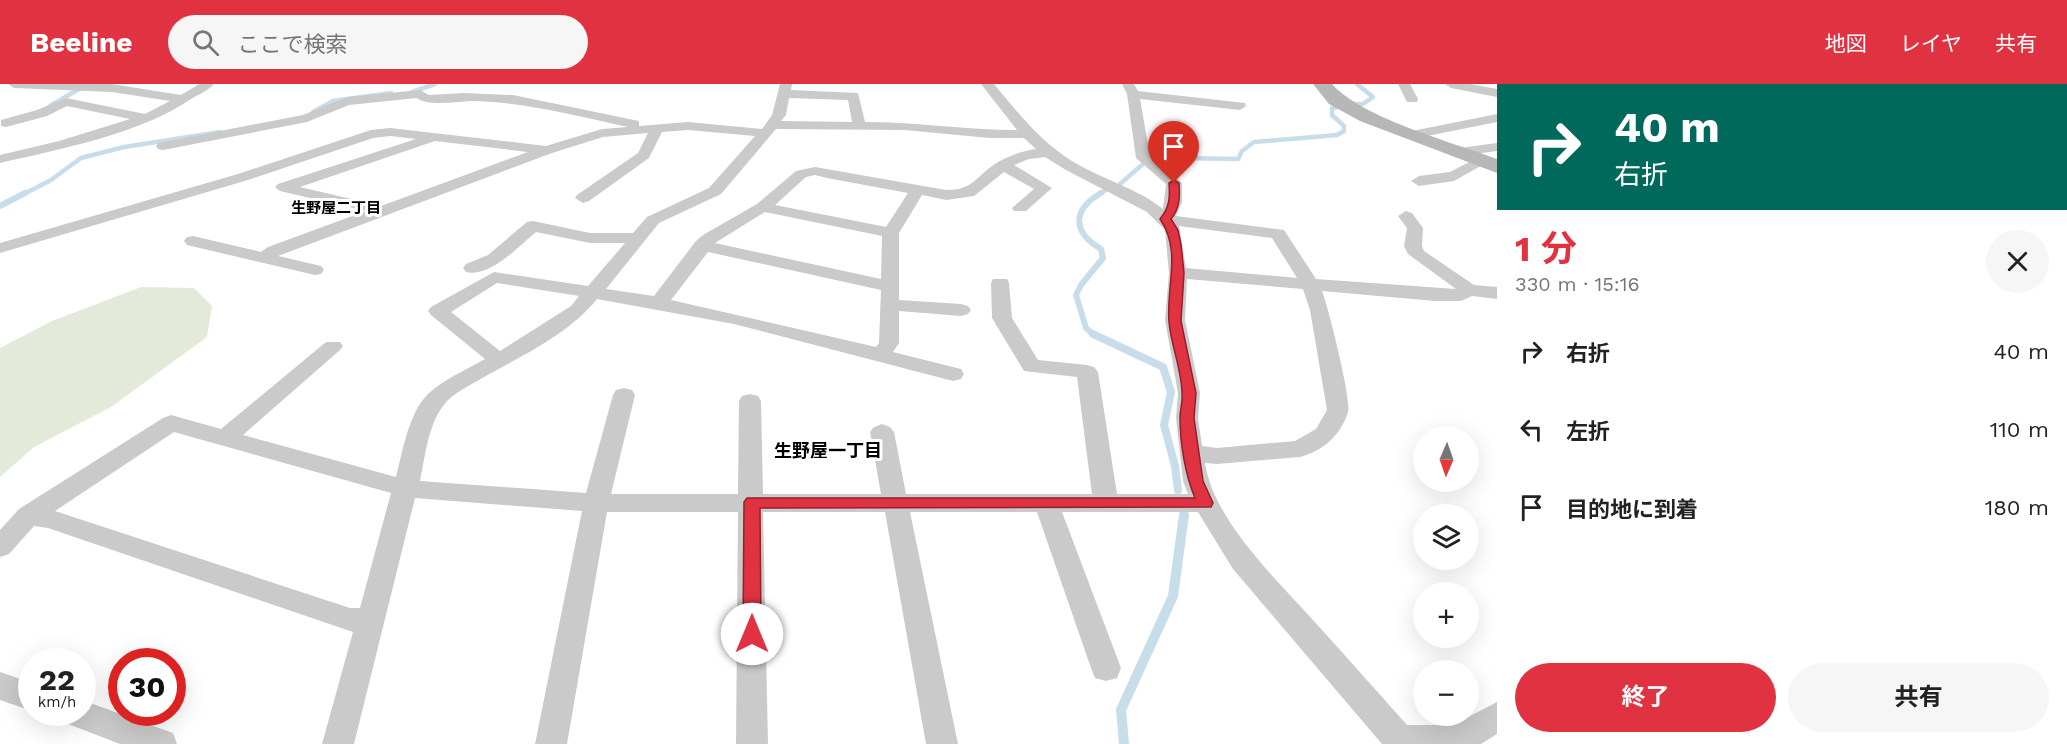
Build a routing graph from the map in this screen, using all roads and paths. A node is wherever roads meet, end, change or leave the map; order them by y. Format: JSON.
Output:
{"nodes":[{"id":1,"x":14,"y":84,"type":"edge"},
{"id":2,"x":208,"y":84,"type":"edge"},
{"id":3,"x":987,"y":84,"type":"edge"},
{"id":4,"x":1322,"y":84,"type":"edge"},
{"id":5,"x":1404,"y":84,"type":"edge"},
{"id":6,"x":1451,"y":84,"type":"edge"},
{"id":7,"x":785,"y":89,"type":"edge"},
{"id":8,"x":1131,"y":89,"type":"edge"},
{"id":9,"x":1497,"y":93,"type":"edge"},
{"id":10,"x":184,"y":99,"type":"junction"},
{"id":11,"x":1412,"y":99,"type":"dead end"},
{"id":12,"x":1240,"y":106,"type":"dead end"},
{"id":13,"x":146,"y":118,"type":"junction"},
{"id":14,"x":1497,"y":118,"type":"edge"},
{"id":15,"x":6,"y":123,"type":"dead end"},
{"id":16,"x":859,"y":126,"type":"junction"},
{"id":17,"x":650,"y":128,"type":"junction"},
{"id":18,"x":768,"y":129,"type":"junction"},
{"id":19,"x":1028,"y":134,"type":"junction"},
{"id":20,"x":1412,"y":135,"type":"junction"},
{"id":21,"x":433,"y":137,"type":"junction"},
{"id":22,"x":163,"y":146,"type":"dead end"},
{"id":23,"x":1497,"y":147,"type":"edge"},
{"id":24,"x":547,"y":150,"type":"junction"},
{"id":25,"x":1048,"y":152,"type":"junction"},
{"id":26,"x":1459,"y":152,"type":"junction"},
{"id":27,"x":0,"y":159,"type":"edge"},
{"id":28,"x":1489,"y":163,"type":"edge"},
{"id":29,"x":1003,"y":165,"type":"junction"},
{"id":30,"x":243,"y":177,"type":"junction"},
{"id":31,"x":1419,"y":181,"type":"dead end"},
{"id":32,"x":283,"y":187,"type":"junction"},
{"id":33,"x":917,"y":190,"type":"junction"},
{"id":34,"x":583,"y":198,"type":"dead end"},
{"id":35,"x":764,"y":207,"type":"junction"},
{"id":36,"x":1020,"y":208,"type":"dead end"},
{"id":37,"x":381,"y":212,"type":"junction"},
{"id":38,"x":1406,"y":216,"type":"dead end"},
{"id":39,"x":1165,"y":219,"type":"junction"},
{"id":40,"x":891,"y":233,"type":"junction"},
{"id":41,"x":637,"y":238,"type":"junction"},
{"id":42,"x":193,"y":241,"type":"dead end"},
{"id":43,"x":702,"y":245,"type":"junction"},
{"id":44,"x":0,"y":248,"type":"edge"},
{"id":45,"x":264,"y":258,"type":"junction"},
{"id":46,"x":472,"y":268,"type":"dead end"},
{"id":47,"x":315,"y":270,"type":"dead end"},
{"id":48,"x":1178,"y":273,"type":"junction"},
{"id":49,"x":1000,"y":283,"type":"dead end"},
{"id":50,"x":1311,"y":285,"type":"junction"},
{"id":51,"x":1468,"y":290,"type":"junction"},
{"id":52,"x":1497,"y":292,"type":"edge"},
{"id":53,"x":593,"y":293,"type":"junction"},
{"id":54,"x":890,"y":295,"type":"junction"},
{"id":55,"x":659,"y":303,"type":"junction"},
{"id":56,"x":961,"y":310,"type":"dead end"},
{"id":57,"x":333,"y":346,"type":"dead end"},
{"id":58,"x":881,"y":354,"type":"junction"},
{"id":59,"x":501,"y":359,"type":"junction"},
{"id":60,"x":953,"y":374,"type":"dead end"},
{"id":61,"x":624,"y":395,"type":"dead end"},
{"id":62,"x":750,"y":401,"type":"dead end"},
{"id":63,"x":882,"y":432,"type":"dead end"},
{"id":64,"x":226,"y":436,"type":"junction"},
{"id":65,"x":1191,"y":453,"type":"junction"},
{"id":66,"x":404,"y":488,"type":"junction"},
{"id":67,"x":752,"y":502,"type":"junction"},
{"id":68,"x":1046,"y":502,"type":"junction"},
{"id":69,"x":597,"y":503,"type":"junction"},
{"id":70,"x":897,"y":503,"type":"junction"},
{"id":71,"x":1108,"y":503,"type":"junction"},
{"id":72,"x":1205,"y":503,"type":"junction"},
{"id":73,"x":28,"y":516,"type":"junction"},
{"id":74,"x":0,"y":547,"type":"edge"},
{"id":75,"x":372,"y":620,"type":"junction"},
{"id":76,"x":1106,"y":668,"type":"dead end"},
{"id":77,"x":0,"y":686,"type":"edge"},
{"id":78,"x":18,"y":692,"type":"edge"},
{"id":79,"x":1497,"y":717,"type":"edge"},
{"id":80,"x":96,"y":720,"type":"edge"},
{"id":81,"x":1402,"y":742,"type":"edge"},
{"id":82,"x":1462,"y":742,"type":"edge"},
{"id":83,"x":161,"y":744,"type":"edge"},
{"id":84,"x":338,"y":744,"type":"edge"},
{"id":85,"x":551,"y":744,"type":"edge"},
{"id":86,"x":752,"y":744,"type":"edge"},
{"id":87,"x":942,"y":744,"type":"edge"}],
"edges":[{"from":1,"to":10,"type":"street"},
{"from":2,"to":10,"type":"street"},
{"from":3,"to":19,"type":"street"},
{"from":4,"to":20,"type":"street"},
{"from":5,"to":11,"type":"street"},
{"from":6,"to":9,"type":"street"},
{"from":7,"to":16,"type":"street"},
{"from":7,"to":18,"type":"street"},
{"from":8,"to":12,"type":"street"},
{"from":8,"to":39,"type":"street"},
{"from":10,"to":13,"type":"street"},
{"from":13,"to":15,"type":"street"},
{"from":13,"to":27,"type":"street"},
{"from":14,"to":20,"type":"street"},
{"from":16,"to":18,"type":"street"},
{"from":16,"to":19,"type":"street"},
{"from":17,"to":18,"type":"street"},
{"from":17,"to":22,"type":"street"},
{"from":17,"to":24,"type":"street"},
{"from":17,"to":34,"type":"street"},
{"from":18,"to":41,"type":"street"},
{"from":19,"to":25,"type":"street"},
{"from":20,"to":26,"type":"street"},
{"from":21,"to":24,"type":"street"},
{"from":21,"to":30,"type":"street"},
{"from":21,"to":32,"type":"street"},
{"from":23,"to":26,"type":"street"},
{"from":24,"to":37,"type":"street"},
{"from":25,"to":29,"type":"street"},
{"from":25,"to":39,"type":"street"},
{"from":26,"to":28,"type":"street"},
{"from":28,"to":31,"type":"street"},
{"from":29,"to":33,"type":"street"},
{"from":29,"to":36,"type":"street"},
{"from":30,"to":32,"type":"street"},
{"from":30,"to":44,"type":"street"},
{"from":32,"to":37,"type":"street"},
{"from":33,"to":35,"type":"street"},
{"from":33,"to":40,"type":"street"},
{"from":35,"to":40,"type":"street"},
{"from":35,"to":43,"type":"street"},
{"from":37,"to":45,"type":"street"},
{"from":38,"to":51,"type":"street"},
{"from":39,"to":48,"type":"street"},
{"from":39,"to":50,"type":"street"},
{"from":40,"to":54,"type":"street"},
{"from":41,"to":46,"type":"street"},
{"from":41,"to":53,"type":"street"},
{"from":42,"to":45,"type":"street"},
{"from":43,"to":54,"type":"street"},
{"from":43,"to":55,"type":"street"},
{"from":45,"to":47,"type":"street"},
{"from":48,"to":50,"type":"street"},
{"from":48,"to":65,"type":"street"},
{"from":49,"to":71,"type":"street"},
{"from":50,"to":51,"type":"street"},
{"from":50,"to":65,"type":"street"},
{"from":51,"to":52,"type":"street"},
{"from":53,"to":55,"type":"street"},
{"from":53,"to":59,"type":"street"},
{"from":53,"to":59,"type":"street"},
{"from":54,"to":56,"type":"street"},
{"from":54,"to":58,"type":"street"},
{"from":55,"to":58,"type":"street"},
{"from":57,"to":64,"type":"street"},
{"from":58,"to":60,"type":"street"},
{"from":59,"to":66,"type":"street"},
{"from":61,"to":69,"type":"street"},
{"from":62,"to":67,"type":"street"},
{"from":63,"to":70,"type":"street"},
{"from":64,"to":66,"type":"street"},
{"from":64,"to":73,"type":"street"},
{"from":65,"to":72,"type":"street"},
{"from":66,"to":69,"type":"street"},
{"from":66,"to":75,"type":"street"},
{"from":67,"to":69,"type":"street"},
{"from":67,"to":70,"type":"street"},
{"from":67,"to":86,"type":"street"},
{"from":68,"to":70,"type":"street"},
{"from":68,"to":71,"type":"street"},
{"from":68,"to":76,"type":"street"},
{"from":69,"to":85,"type":"street"},
{"from":70,"to":87,"type":"street"},
{"from":71,"to":72,"type":"street"},
{"from":72,"to":81,"type":"street"},
{"from":73,"to":74,"type":"street"},
{"from":73,"to":75,"type":"street"},
{"from":75,"to":84,"type":"street"},
{"from":77,"to":78,"type":"street"},
{"from":79,"to":82,"type":"street"},
{"from":80,"to":83,"type":"street"},
{"from":81,"to":82,"type":"street"}]}
